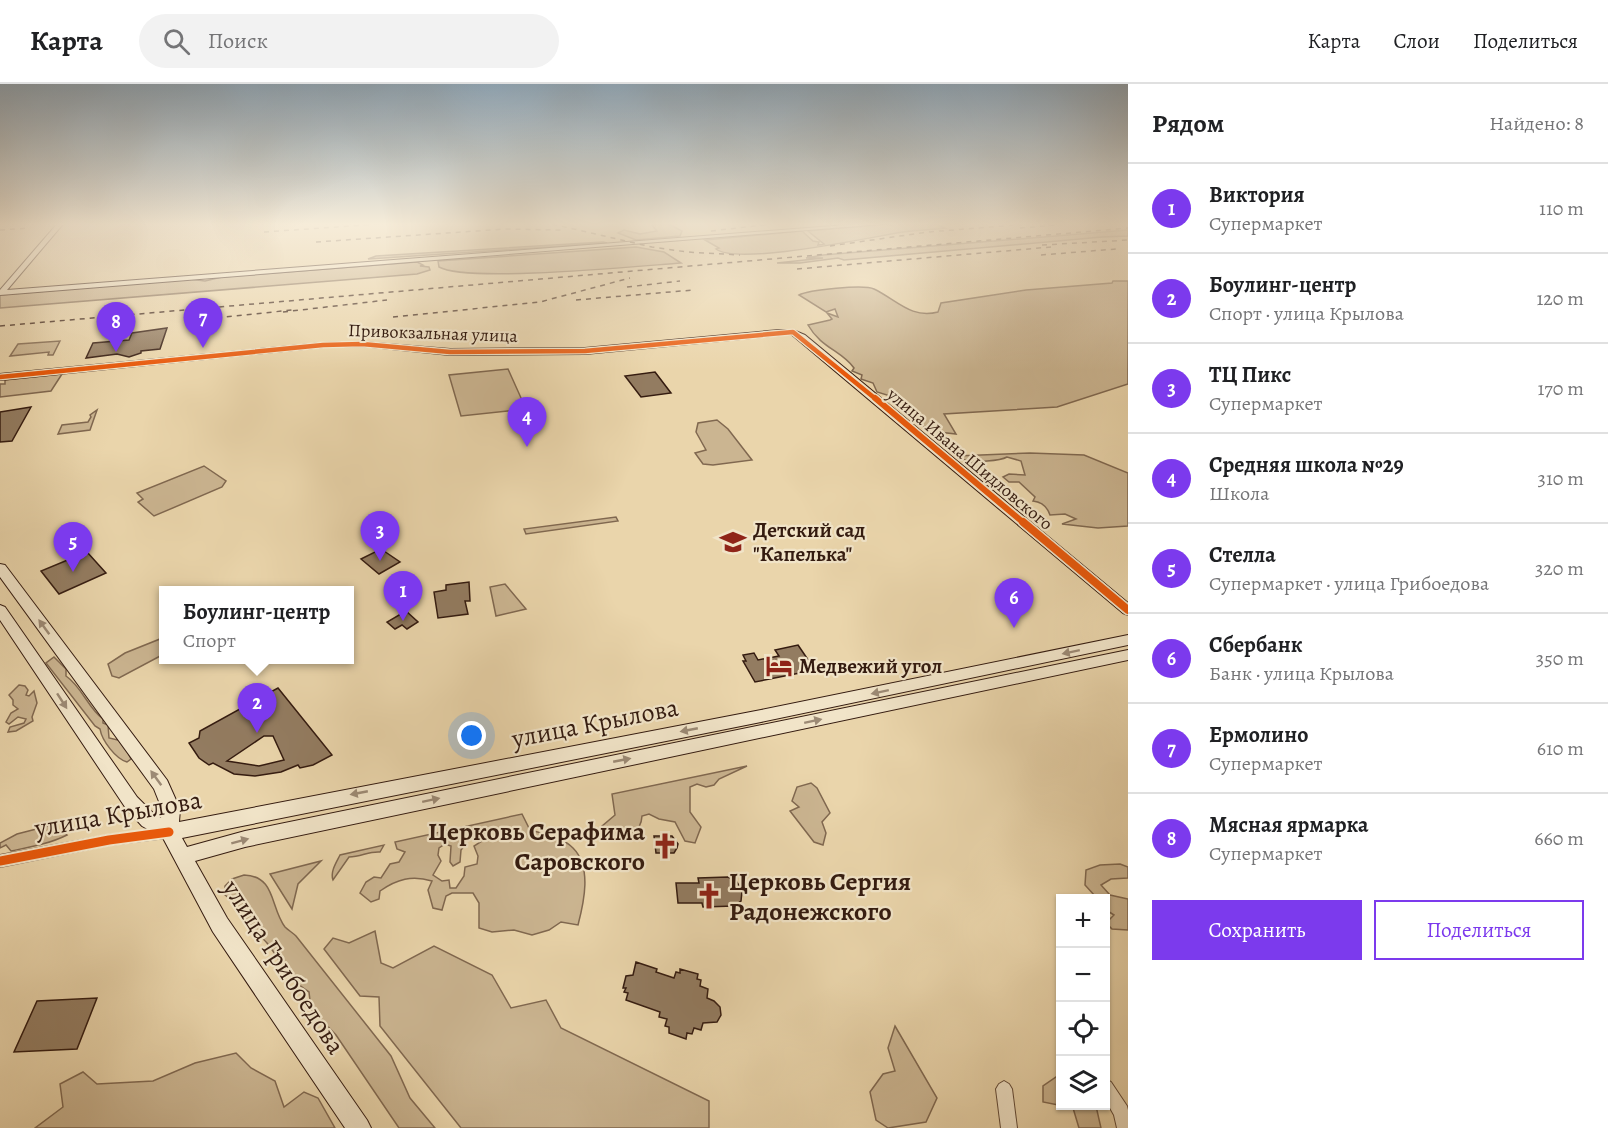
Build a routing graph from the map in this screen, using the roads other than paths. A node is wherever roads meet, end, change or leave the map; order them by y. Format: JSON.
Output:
{"nodes":[{"id":1,"x":18,"y":273,"type":"edge"},
{"id":2,"x":258,"y":273,"type":"edge"},
{"id":3,"x":0,"y":293,"type":"edge"},
{"id":4,"x":793,"y":332,"type":"joint"},
{"id":5,"x":0,"y":377,"type":"edge"},
{"id":6,"x":0,"y":568,"type":"edge"},
{"id":7,"x":0,"y":610,"type":"edge"},
{"id":8,"x":1128,"y":610,"type":"edge"},
{"id":9,"x":1128,"y":640,"type":"edge"},
{"id":10,"x":1128,"y":655,"type":"edge"},
{"id":11,"x":168,"y":832,"type":"junction"},
{"id":12,"x":183,"y":856,"type":"junction"},
{"id":13,"x":0,"y":861,"type":"edge"},
{"id":14,"x":1004,"y":1089,"type":"dead end"},
{"id":15,"x":1110,"y":1094,"type":"edge"},
{"id":16,"x":359,"y":1128,"type":"edge"},
{"id":17,"x":1009,"y":1128,"type":"edge"},
{"id":18,"x":1125,"y":1128,"type":"edge"}],
"edges":[{"from":1,"to":3,"type":"street"},
{"from":2,"to":3,"type":"street"},
{"from":4,"to":5,"type":"street","name":"Привокзальная улица"},
{"from":4,"to":8,"type":"street","name":"улица Ивана Шидловского"},
{"from":11,"to":6,"type":"street","one_way":true},
{"from":7,"to":11,"type":"street","name":"улица Грибоедова","one_way":true},
{"from":9,"to":11,"type":"street","name":"улица Крылова","one_way":true},
{"from":12,"to":10,"type":"street","name":"улица Крылова","one_way":true},
{"from":11,"to":12,"type":"street","name":"улица Грибоедова"},
{"from":11,"to":13,"type":"street","name":"улица Крылова"},
{"from":12,"to":16,"type":"street","name":"улица Грибоедова"},
{"from":14,"to":17,"type":"street"},
{"from":15,"to":18,"type":"street"}]}
